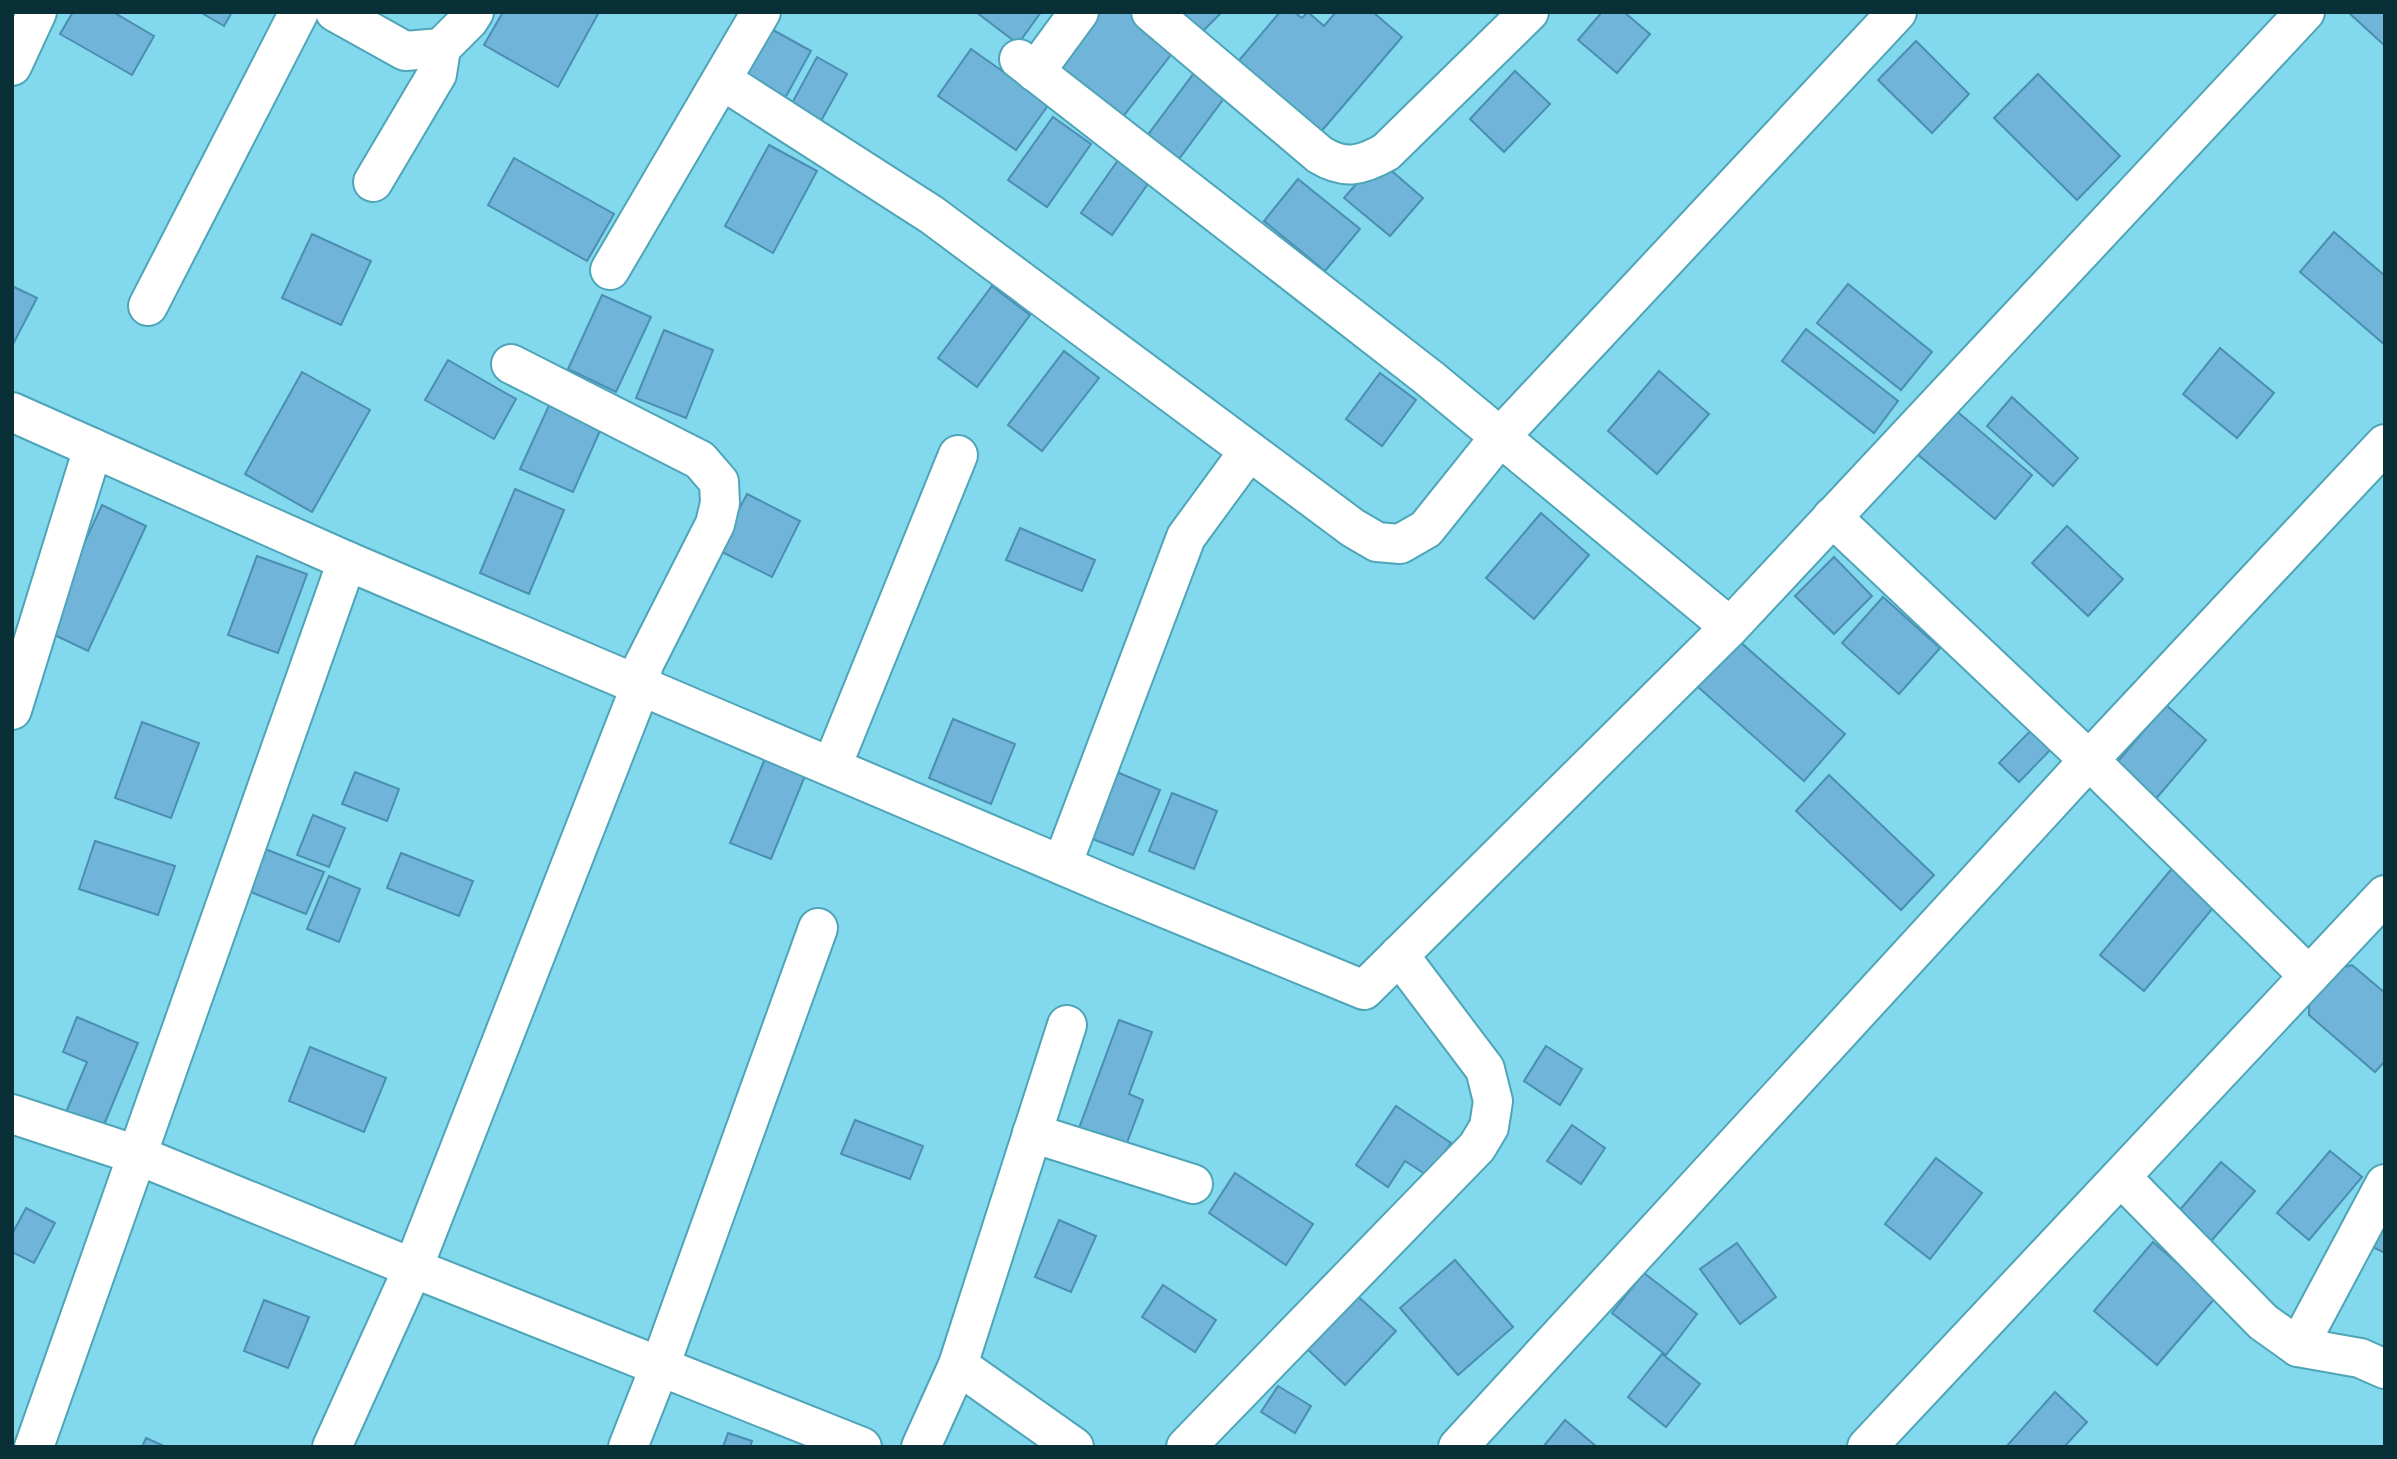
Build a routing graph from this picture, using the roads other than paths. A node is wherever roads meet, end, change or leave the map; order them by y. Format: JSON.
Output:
{"nodes":[{"id":1,"x":37,"y":12,"type":"edge"},
{"id":2,"x":299,"y":12,"type":"edge"},
{"id":3,"x":335,"y":12,"type":"edge"},
{"id":4,"x":474,"y":12,"type":"edge"},
{"id":5,"x":761,"y":12,"type":"edge"},
{"id":6,"x":1079,"y":12,"type":"edge"},
{"id":7,"x":1529,"y":12,"type":"edge"},
{"id":8,"x":2305,"y":12,"type":"edge"},
{"id":9,"x":1159,"y":14,"type":"edge"},
{"id":10,"x":1880,"y":18,"type":"edge"},
{"id":11,"x":441,"y":48,"type":"junction"},
{"id":12,"x":12,"y":66,"type":"edge"},
{"id":13,"x":722,"y":80,"type":"junction"},
{"id":14,"x":373,"y":183,"type":"dead end"},
{"id":15,"x":610,"y":270,"type":"dead end"},
{"id":16,"x":148,"y":306,"type":"dead end"},
{"id":17,"x":511,"y":364,"type":"dead end"},
{"id":18,"x":12,"y":412,"type":"edge"},
{"id":19,"x":1499,"y":438,"type":"junction"},
{"id":20,"x":2385,"y":444,"type":"edge"},
{"id":21,"x":93,"y":448,"type":"junction"},
{"id":22,"x":1249,"y":451,"type":"junction"},
{"id":23,"x":958,"y":455,"type":"dead end"},
{"id":24,"x":1832,"y":517,"type":"junction"},
{"id":25,"x":347,"y":561,"type":"junction"},
{"id":26,"x":1730,"y":627,"type":"junction"},
{"id":27,"x":641,"y":685,"type":"junction"},
{"id":28,"x":12,"y":710,"type":"edge"},
{"id":29,"x":2090,"y":760,"type":"junction"},
{"id":30,"x":832,"y":766,"type":"junction"},
{"id":31,"x":1062,"y":865,"type":"junction"},
{"id":32,"x":2385,"y":895,"type":"edge"},
{"id":33,"x":818,"y":929,"type":"dead end"},
{"id":34,"x":1399,"y":955,"type":"junction"},
{"id":35,"x":2309,"y":976,"type":"junction"},
{"id":36,"x":1067,"y":1025,"type":"dead end"},
{"id":37,"x":12,"y":1114,"type":"edge"},
{"id":38,"x":1032,"y":1133,"type":"junction"},
{"id":39,"x":137,"y":1155,"type":"junction"},
{"id":40,"x":2121,"y":1177,"type":"junction"},
{"id":41,"x":1194,"y":1184,"type":"dead end"},
{"id":42,"x":2385,"y":1184,"type":"edge"},
{"id":43,"x":414,"y":1269,"type":"junction"},
{"id":44,"x":2298,"y":1347,"type":"junction"},
{"id":45,"x":958,"y":1365,"type":"junction"},
{"id":46,"x":660,"y":1366,"type":"junction"},
{"id":47,"x":2385,"y":1369,"type":"edge"},
{"id":48,"x":34,"y":1447,"type":"edge"},
{"id":49,"x":332,"y":1447,"type":"edge"},
{"id":50,"x":628,"y":1447,"type":"edge"},
{"id":51,"x":862,"y":1447,"type":"edge"},
{"id":52,"x":921,"y":1447,"type":"edge"},
{"id":53,"x":1074,"y":1447,"type":"edge"},
{"id":54,"x":1186,"y":1447,"type":"edge"},
{"id":55,"x":1458,"y":1447,"type":"edge"},
{"id":56,"x":1867,"y":1447,"type":"edge"}],
"edges":[{"from":1,"to":12,"type":"street"},
{"from":2,"to":16,"type":"street"},
{"from":3,"to":11,"type":"street"},
{"from":4,"to":11,"type":"street"},
{"from":5,"to":13,"type":"street"},
{"from":6,"to":19,"type":"street"},
{"from":7,"to":9,"type":"street"},
{"from":8,"to":24,"type":"street"},
{"from":10,"to":19,"type":"street"},
{"from":11,"to":14,"type":"street"},
{"from":13,"to":15,"type":"street"},
{"from":13,"to":22,"type":"street"},
{"from":17,"to":27,"type":"street"},
{"from":18,"to":21,"type":"street"},
{"from":19,"to":22,"type":"street"},
{"from":19,"to":26,"type":"street"},
{"from":20,"to":29,"type":"street"},
{"from":21,"to":25,"type":"street"},
{"from":21,"to":28,"type":"street"},
{"from":22,"to":31,"type":"street"},
{"from":23,"to":30,"type":"street"},
{"from":24,"to":26,"type":"street"},
{"from":24,"to":29,"type":"street"},
{"from":25,"to":27,"type":"street"},
{"from":25,"to":39,"type":"street"},
{"from":26,"to":34,"type":"street"},
{"from":27,"to":30,"type":"street"},
{"from":27,"to":43,"type":"street"},
{"from":29,"to":35,"type":"street"},
{"from":29,"to":55,"type":"street"},
{"from":30,"to":31,"type":"street"},
{"from":31,"to":34,"type":"street"},
{"from":32,"to":35,"type":"street"},
{"from":33,"to":46,"type":"street"},
{"from":34,"to":54,"type":"street"},
{"from":35,"to":40,"type":"street"},
{"from":36,"to":38,"type":"street"},
{"from":37,"to":39,"type":"street"},
{"from":38,"to":41,"type":"street"},
{"from":38,"to":45,"type":"street"},
{"from":39,"to":43,"type":"street"},
{"from":39,"to":48,"type":"street"},
{"from":40,"to":44,"type":"street"},
{"from":40,"to":56,"type":"street"},
{"from":42,"to":44,"type":"street"},
{"from":43,"to":46,"type":"street"},
{"from":43,"to":49,"type":"street"},
{"from":44,"to":47,"type":"street"},
{"from":45,"to":52,"type":"street"},
{"from":45,"to":53,"type":"street"},
{"from":46,"to":50,"type":"street"},
{"from":46,"to":51,"type":"street"}]}
